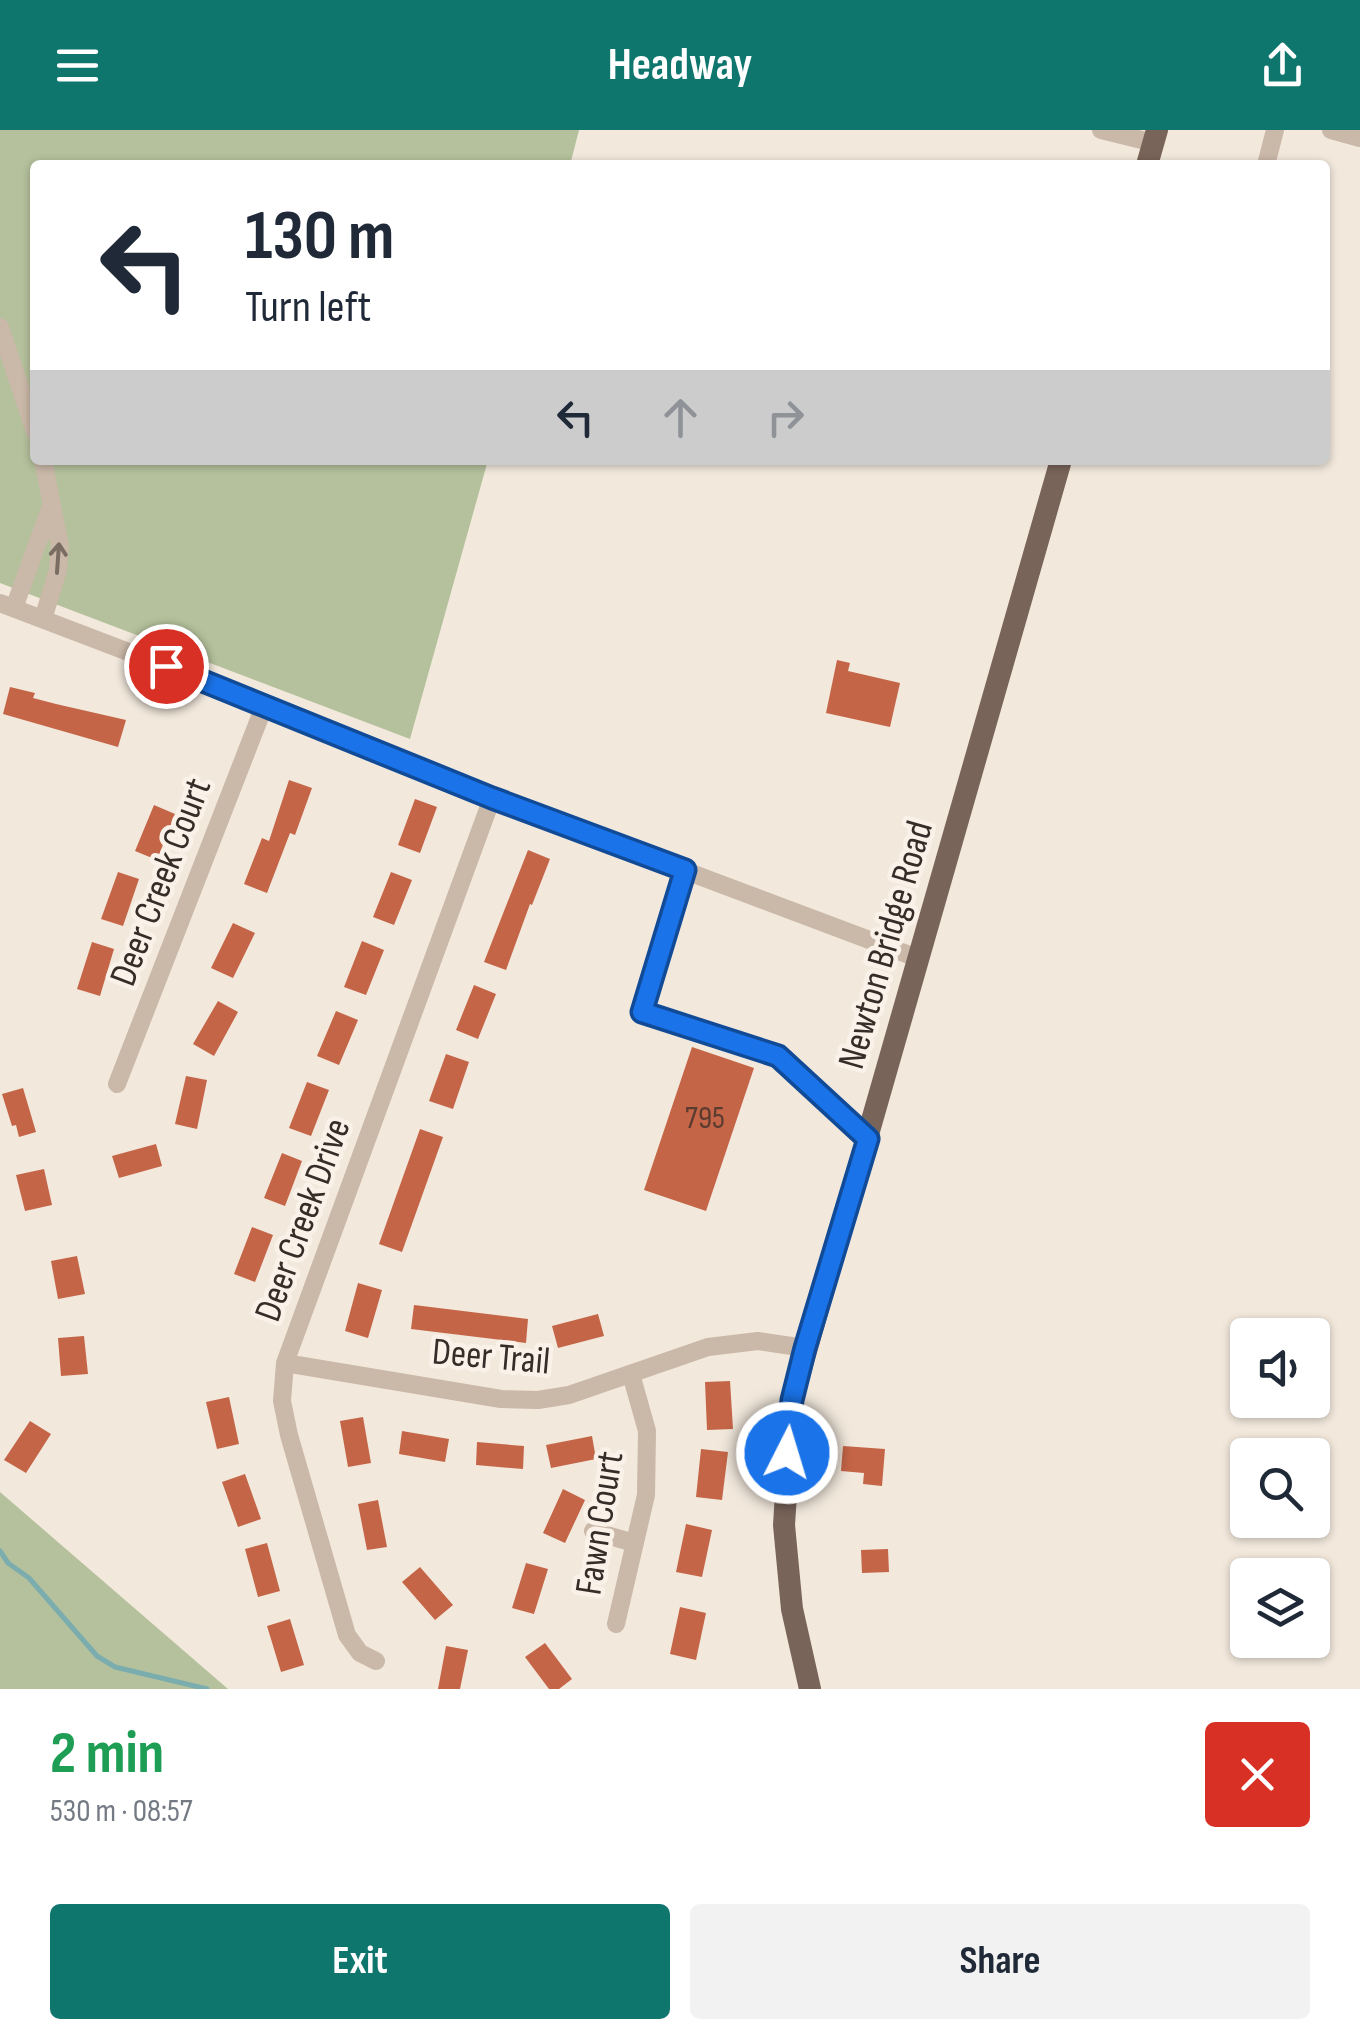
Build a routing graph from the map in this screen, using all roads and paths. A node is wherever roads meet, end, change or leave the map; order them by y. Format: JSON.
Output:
{"nodes":[{"id":1,"x":1101,"y":130,"type":"edge"},
{"id":2,"x":1275,"y":130,"type":"edge"},
{"id":3,"x":1331,"y":130,"type":"edge"},
{"id":4,"x":1360,"y":138,"type":"edge"},
{"id":5,"x":1153,"y":146,"type":"edge"},
{"id":6,"x":1267,"y":160,"type":"edge"},
{"id":7,"x":0,"y":327,"type":"edge"},
{"id":8,"x":30,"y":417,"type":"edge"},
{"id":9,"x":44,"y":465,"type":"edge"},
{"id":10,"x":1060,"y":465,"type":"edge"},
{"id":11,"x":52,"y":496,"type":"junction"},
{"id":12,"x":7,"y":605,"type":"edge"},
{"id":13,"x":44,"y":619,"type":"junction"},
{"id":14,"x":265,"y":704,"type":"junction"},
{"id":15,"x":492,"y":798,"type":"junction"},
{"id":16,"x":685,"y":870,"type":"junction"},
{"id":17,"x":920,"y":959,"type":"junction"},
{"id":18,"x":118,"y":1084,"type":"dead end"},
{"id":19,"x":868,"y":1139,"type":"junction"},
{"id":20,"x":805,"y":1348,"type":"junction"},
{"id":21,"x":285,"y":1362,"type":"junction"},
{"id":22,"x":631,"y":1374,"type":"junction"},
{"id":23,"x":593,"y":1531,"type":"dead end"},
{"id":24,"x":634,"y":1544,"type":"junction"},
{"id":25,"x":616,"y":1624,"type":"dead end"},
{"id":26,"x":376,"y":1660,"type":"dead end"},
{"id":27,"x":810,"y":1689,"type":"edge"}],
"edges":[{"from":1,"to":5,"type":"street"},
{"from":2,"to":6,"type":"street"},
{"from":3,"to":4,"type":"street"},
{"from":7,"to":8,"type":"street"},
{"from":9,"to":11,"type":"street"},
{"from":10,"to":17,"type":"main road","name":"Newton Bridge Road"},
{"from":11,"to":12,"type":"street"},
{"from":13,"to":11,"type":"street","one_way":true},
{"from":12,"to":13,"type":"street"},
{"from":13,"to":14,"type":"street"},
{"from":14,"to":15,"type":"street"},
{"from":14,"to":18,"type":"street","name":"Deer Creek Court"},
{"from":15,"to":16,"type":"street"},
{"from":15,"to":21,"type":"street","name":"Deer Creek Drive"},
{"from":16,"to":17,"type":"street"},
{"from":16,"to":19,"type":"street"},
{"from":17,"to":19,"type":"main road","name":"Newton Bridge Road"},
{"from":19,"to":20,"type":"main road","name":"Newton Bridge Road"},
{"from":20,"to":22,"type":"street","name":"Deer Trail"},
{"from":20,"to":27,"type":"main road","name":"Newton Bridge Road"},
{"from":21,"to":22,"type":"street","name":"Deer Trail"},
{"from":21,"to":26,"type":"street","name":"Deer Creek Drive"},
{"from":22,"to":24,"type":"street","name":"Fawn Court"},
{"from":23,"to":24,"type":"street"},
{"from":24,"to":25,"type":"street","name":"Fawn Court"}]}
